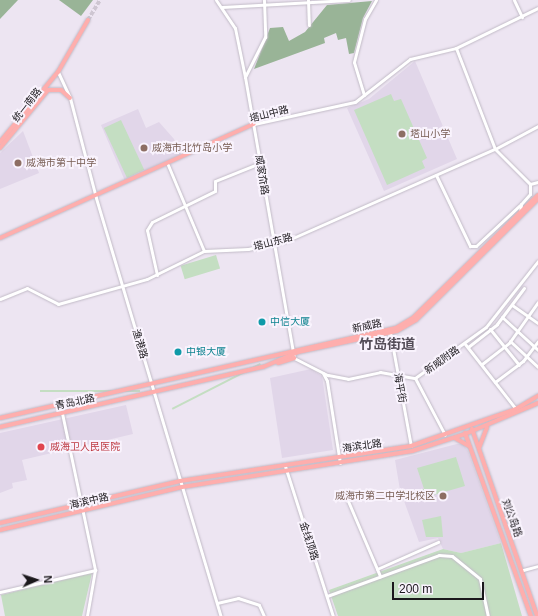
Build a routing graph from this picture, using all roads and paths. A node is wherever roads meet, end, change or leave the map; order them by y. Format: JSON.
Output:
{"nodes":[{"id":1,"x":216,"y":0,"type":"edge"},
{"id":2,"x":264,"y":0,"type":"edge"},
{"id":3,"x":349,"y":0,"type":"edge"},
{"id":4,"x":376,"y":0,"type":"edge"},
{"id":5,"x":514,"y":0,"type":"edge"},
{"id":6,"x":308,"y":1,"type":"edge"},
{"id":7,"x":265,"y":4,"type":"junction"},
{"id":8,"x":222,"y":7,"type":"junction"},
{"id":9,"x":538,"y":8,"type":"edge"},
{"id":10,"x":522,"y":17,"type":"junction"},
{"id":11,"x":88,"y":20,"type":"tunnel mouth"},
{"id":12,"x":309,"y":25,"type":"dead end"},
{"id":13,"x":456,"y":48,"type":"junction"},
{"id":14,"x":58,"y":72,"type":"junction"},
{"id":15,"x":245,"y":77,"type":"junction"},
{"id":16,"x":364,"y":95,"type":"junction"},
{"id":17,"x":70,"y":98,"type":"junction"},
{"id":18,"x":254,"y":124,"type":"junction"},
{"id":19,"x":538,"y":126,"type":"edge"},
{"id":20,"x":0,"y":142,"type":"edge"},
{"id":21,"x":0,"y":148,"type":"edge"},
{"id":22,"x":494,"y":149,"type":"junction"},
{"id":23,"x":260,"y":163,"type":"junction"},
{"id":24,"x":168,"y":165,"type":"junction"},
{"id":25,"x":436,"y":175,"type":"junction"},
{"id":26,"x":538,"y":182,"type":"edge"},
{"id":27,"x":530,"y":184,"type":"junction"},
{"id":28,"x":538,"y":195,"type":"edge"},
{"id":29,"x":96,"y":198,"type":"junction"},
{"id":30,"x":538,"y":199,"type":"edge"},
{"id":31,"x":521,"y":204,"type":"junction"},
{"id":32,"x":186,"y":205,"type":"junction"},
{"id":33,"x":520,"y":213,"type":"junction"},
{"id":34,"x":0,"y":238,"type":"edge"},
{"id":35,"x":274,"y":244,"type":"junction"},
{"id":36,"x":204,"y":252,"type":"junction"},
{"id":37,"x":538,"y":261,"type":"edge"},
{"id":38,"x":157,"y":275,"type":"junction"},
{"id":39,"x":122,"y":286,"type":"junction"},
{"id":40,"x":524,"y":288,"type":"dead end"},
{"id":41,"x":0,"y":299,"type":"edge"},
{"id":42,"x":538,"y":302,"type":"edge"},
{"id":43,"x":512,"y":305,"type":"junction"},
{"id":44,"x":529,"y":316,"type":"junction"},
{"id":45,"x":502,"y":317,"type":"junction"},
{"id":46,"x":538,"y":323,"type":"edge"},
{"id":47,"x":490,"y":329,"type":"junction"},
{"id":48,"x":390,"y":332,"type":"junction"},
{"id":49,"x":518,"y":332,"type":"junction"},
{"id":50,"x":510,"y":341,"type":"junction"},
{"id":51,"x":538,"y":341,"type":"edge"},
{"id":52,"x":466,"y":345,"type":"junction"},
{"id":53,"x":504,"y":346,"type":"junction"},
{"id":54,"x":533,"y":347,"type":"junction"},
{"id":55,"x":538,"y":350,"type":"edge"},
{"id":56,"x":293,"y":354,"type":"junction"},
{"id":57,"x":526,"y":358,"type":"junction"},
{"id":58,"x":482,"y":364,"type":"junction"},
{"id":59,"x":519,"y":365,"type":"junction"},
{"id":60,"x":538,"y":367,"type":"edge"},
{"id":61,"x":322,"y":372,"type":"junction"},
{"id":62,"x":398,"y":374,"type":"junction"},
{"id":63,"x":415,"y":378,"type":"junction"},
{"id":64,"x":495,"y":382,"type":"junction"},
{"id":65,"x":152,"y":385,"type":"junction"},
{"id":66,"x":154,"y":393,"type":"junction"},
{"id":67,"x":538,"y":396,"type":"edge"},
{"id":68,"x":538,"y":403,"type":"edge"},
{"id":69,"x":516,"y":409,"type":"junction"},
{"id":70,"x":62,"y":413,"type":"junction"},
{"id":71,"x":0,"y":418,"type":"edge"},
{"id":72,"x":471,"y":426,"type":"junction"},
{"id":73,"x":487,"y":426,"type":"junction"},
{"id":74,"x":0,"y":427,"type":"edge"},
{"id":75,"x":464,"y":429,"type":"junction"},
{"id":76,"x":473,"y":432,"type":"junction"},
{"id":77,"x":465,"y":434,"type":"junction"},
{"id":78,"x":445,"y":436,"type":"junction"},
{"id":79,"x":455,"y":438,"type":"junction"},
{"id":80,"x":411,"y":446,"type":"junction"},
{"id":81,"x":469,"y":446,"type":"junction"},
{"id":82,"x":478,"y":448,"type":"junction"},
{"id":83,"x":339,"y":458,"type":"junction"},
{"id":84,"x":340,"y":463,"type":"junction"},
{"id":85,"x":285,"y":466,"type":"junction"},
{"id":86,"x":287,"y":472,"type":"junction"},
{"id":87,"x":180,"y":481,"type":"junction"},
{"id":88,"x":182,"y":487,"type":"junction"},
{"id":89,"x":348,"y":501,"type":"dead end"},
{"id":90,"x":82,"y":504,"type":"junction"},
{"id":91,"x":83,"y":510,"type":"junction"},
{"id":92,"x":0,"y":523,"type":"edge"},
{"id":93,"x":0,"y":530,"type":"edge"},
{"id":94,"x":438,"y":542,"type":"dead end"},
{"id":95,"x":538,"y":566,"type":"edge"},
{"id":96,"x":377,"y":569,"type":"junction"},
{"id":97,"x":95,"y":570,"type":"junction"},
{"id":98,"x":523,"y":570,"type":"junction"},
{"id":99,"x":380,"y":576,"type":"junction"},
{"id":100,"x":0,"y":592,"type":"edge"},
{"id":101,"x":327,"y":596,"type":"junction"},
{"id":102,"x":217,"y":603,"type":"junction"},
{"id":103,"x":87,"y":616,"type":"edge"},
{"id":104,"x":220,"y":616,"type":"edge"},
{"id":105,"x":264,"y":616,"type":"edge"},
{"id":106,"x":333,"y":616,"type":"edge"},
{"id":107,"x":488,"y":616,"type":"edge"},
{"id":108,"x":531,"y":616,"type":"edge"},
{"id":109,"x":537,"y":616,"type":"edge"}],
"edges":[{"from":1,"to":8,"type":"street","name":"威家夼路"},
{"from":2,"to":7,"type":"street"},
{"from":3,"to":6,"type":"street"},
{"from":4,"to":16,"type":"street"},
{"from":5,"to":10,"type":"street"},
{"from":6,"to":7,"type":"street"},
{"from":6,"to":12,"type":"street"},
{"from":7,"to":8,"type":"street"},
{"from":7,"to":15,"type":"street"},
{"from":8,"to":15,"type":"street","name":"威家夼路"},
{"from":9,"to":10,"type":"street","name":"塔山中路"},
{"from":10,"to":13,"type":"street","name":"塔山中路"},
{"from":11,"to":14,"type":"main road","name":"统一南路"},
{"from":13,"to":16,"type":"street","name":"塔山中路"},
{"from":13,"to":22,"type":"street"},
{"from":14,"to":17,"type":"street","name":"渔港路"},
{"from":14,"to":20,"type":"main road","name":"统一南路"},
{"from":15,"to":18,"type":"street","name":"威家夼路"},
{"from":16,"to":18,"type":"street","name":"塔山中路"},
{"from":17,"to":21,"type":"main road","name":"统一南路"},
{"from":17,"to":29,"type":"street","name":"渔港路"},
{"from":18,"to":23,"type":"street","name":"威家夼路"},
{"from":18,"to":24,"type":"main road","name":"塔山中路"},
{"from":19,"to":22,"type":"street","name":"塔山东路"},
{"from":22,"to":25,"type":"street","name":"塔山东路"},
{"from":22,"to":27,"type":"street"},
{"from":23,"to":32,"type":"street"},
{"from":23,"to":35,"type":"street","name":"威家夼路"},
{"from":24,"to":29,"type":"main road","name":"塔山中路"},
{"from":24,"to":32,"type":"street"},
{"from":25,"to":31,"type":"street"},
{"from":25,"to":35,"type":"street","name":"塔山东路"},
{"from":26,"to":27,"type":"street"},
{"from":27,"to":31,"type":"street"},
{"from":28,"to":33,"type":"main road","name":"新威路"},
{"from":29,"to":34,"type":"main road","name":"塔山中路"},
{"from":29,"to":39,"type":"street","name":"渔港路"},
{"from":30,"to":48,"type":"main road","name":"新威路"},
{"from":31,"to":33,"type":"street"},
{"from":32,"to":36,"type":"street"},
{"from":32,"to":38,"type":"street"},
{"from":33,"to":48,"type":"main road","name":"新威路"},
{"from":35,"to":36,"type":"street","name":"塔山东路"},
{"from":35,"to":56,"type":"street","name":"威家夼路"},
{"from":36,"to":38,"type":"street","name":"塔山东路"},
{"from":37,"to":52,"type":"street","name":"新威附路"},
{"from":38,"to":39,"type":"street","name":"塔山东路"},
{"from":39,"to":41,"type":"street","name":"塔山东路"},
{"from":39,"to":65,"type":"street","name":"渔港路"},
{"from":40,"to":43,"type":"street"},
{"from":42,"to":44,"type":"street"},
{"from":43,"to":44,"type":"street"},
{"from":43,"to":45,"type":"street"},
{"from":44,"to":46,"type":"street"},
{"from":44,"to":49,"type":"street"},
{"from":45,"to":47,"type":"street"},
{"from":45,"to":49,"type":"street"},
{"from":47,"to":52,"type":"street"},
{"from":47,"to":53,"type":"street"},
{"from":48,"to":56,"type":"main road","name":"新威路"},
{"from":48,"to":62,"type":"street","name":"海平街"},
{"from":49,"to":50,"type":"street"},
{"from":49,"to":54,"type":"street"},
{"from":50,"to":53,"type":"street"},
{"from":50,"to":57,"type":"street"},
{"from":51,"to":54,"type":"street"},
{"from":52,"to":58,"type":"street"},
{"from":52,"to":63,"type":"street","name":"新威附路"},
{"from":53,"to":58,"type":"street"},
{"from":53,"to":59,"type":"street"},
{"from":54,"to":55,"type":"street"},
{"from":54,"to":57,"type":"street"},
{"from":56,"to":61,"type":"street","name":"新威附路"},
{"from":56,"to":65,"type":"main road","name":"新威路"},
{"from":56,"to":66,"type":"main road","name":"新威路"},
{"from":57,"to":59,"type":"street"},
{"from":57,"to":60,"type":"street"},
{"from":58,"to":64,"type":"street"},
{"from":59,"to":64,"type":"street"},
{"from":61,"to":62,"type":"street","name":"新威附路"},
{"from":61,"to":83,"type":"street"},
{"from":62,"to":63,"type":"street","name":"新威附路"},
{"from":62,"to":80,"type":"street","name":"海平街"},
{"from":63,"to":78,"type":"street"},
{"from":64,"to":69,"type":"street"},
{"from":65,"to":66,"type":"street","name":"渔港路"},
{"from":65,"to":71,"type":"main road","name":"青岛北路"},
{"from":66,"to":70,"type":"main road","name":"青岛北路"},
{"from":66,"to":87,"type":"street","name":"渔港路"},
{"from":67,"to":69,"type":"main road","name":"海滨北路"},
{"from":68,"to":73,"type":"main road","name":"海滨北路"},
{"from":69,"to":72,"type":"main road","name":"海滨北路"},
{"from":70,"to":74,"type":"main road","name":"青岛北路"},
{"from":70,"to":90,"type":"street"},
{"from":72,"to":75,"type":"main road","name":"海滨北路"},
{"from":72,"to":76,"type":"main road","name":"刘公岛路"},
{"from":73,"to":76,"type":"main road","name":"海滨北路"},
{"from":73,"to":82,"type":"main road"},
{"from":75,"to":77,"type":"main road","name":"刘公岛路"},
{"from":75,"to":78,"type":"main road","name":"海滨北路"},
{"from":76,"to":77,"type":"main road","name":"海滨北路"},
{"from":76,"to":82,"type":"main road","name":"刘公岛路"},
{"from":77,"to":79,"type":"main road","name":"海滨北路"},
{"from":77,"to":81,"type":"main road","name":"刘公岛路"},
{"from":78,"to":80,"type":"main road","name":"海滨北路"},
{"from":79,"to":81,"type":"main road"},
{"from":79,"to":84,"type":"main road","name":"海滨北路"},
{"from":80,"to":83,"type":"main road","name":"海滨北路"},
{"from":81,"to":108,"type":"main road","name":"刘公岛路"},
{"from":82,"to":98,"type":"main road","name":"刘公岛路"},
{"from":83,"to":84,"type":"street"},
{"from":83,"to":85,"type":"main road","name":"海滨北路"},
{"from":84,"to":86,"type":"main road","name":"海滨北路"},
{"from":85,"to":86,"type":"street","name":"金线顶路"},
{"from":85,"to":87,"type":"main road","name":"海滨北路"},
{"from":86,"to":88,"type":"main road","name":"海滨北路"},
{"from":86,"to":101,"type":"street","name":"金线顶路"},
{"from":87,"to":88,"type":"street","name":"渔港路"},
{"from":87,"to":90,"type":"main road","name":"海滨中路"},
{"from":88,"to":91,"type":"main road","name":"海滨中路"},
{"from":88,"to":102,"type":"street","name":"渔港路"},
{"from":89,"to":96,"type":"street"},
{"from":90,"to":91,"type":"street"},
{"from":90,"to":92,"type":"main road","name":"海滨中路"},
{"from":91,"to":93,"type":"main road","name":"海滨中路"},
{"from":91,"to":97,"type":"street"},
{"from":94,"to":96,"type":"street"},
{"from":95,"to":98,"type":"street"},
{"from":96,"to":99,"type":"street"},
{"from":97,"to":100,"type":"street"},
{"from":97,"to":103,"type":"street"},
{"from":98,"to":109,"type":"main road","name":"刘公岛路"},
{"from":99,"to":101,"type":"street"},
{"from":99,"to":107,"type":"street"},
{"from":101,"to":106,"type":"street","name":"金线顶路"},
{"from":102,"to":104,"type":"street","name":"渔港路"},
{"from":102,"to":105,"type":"street"}]}
